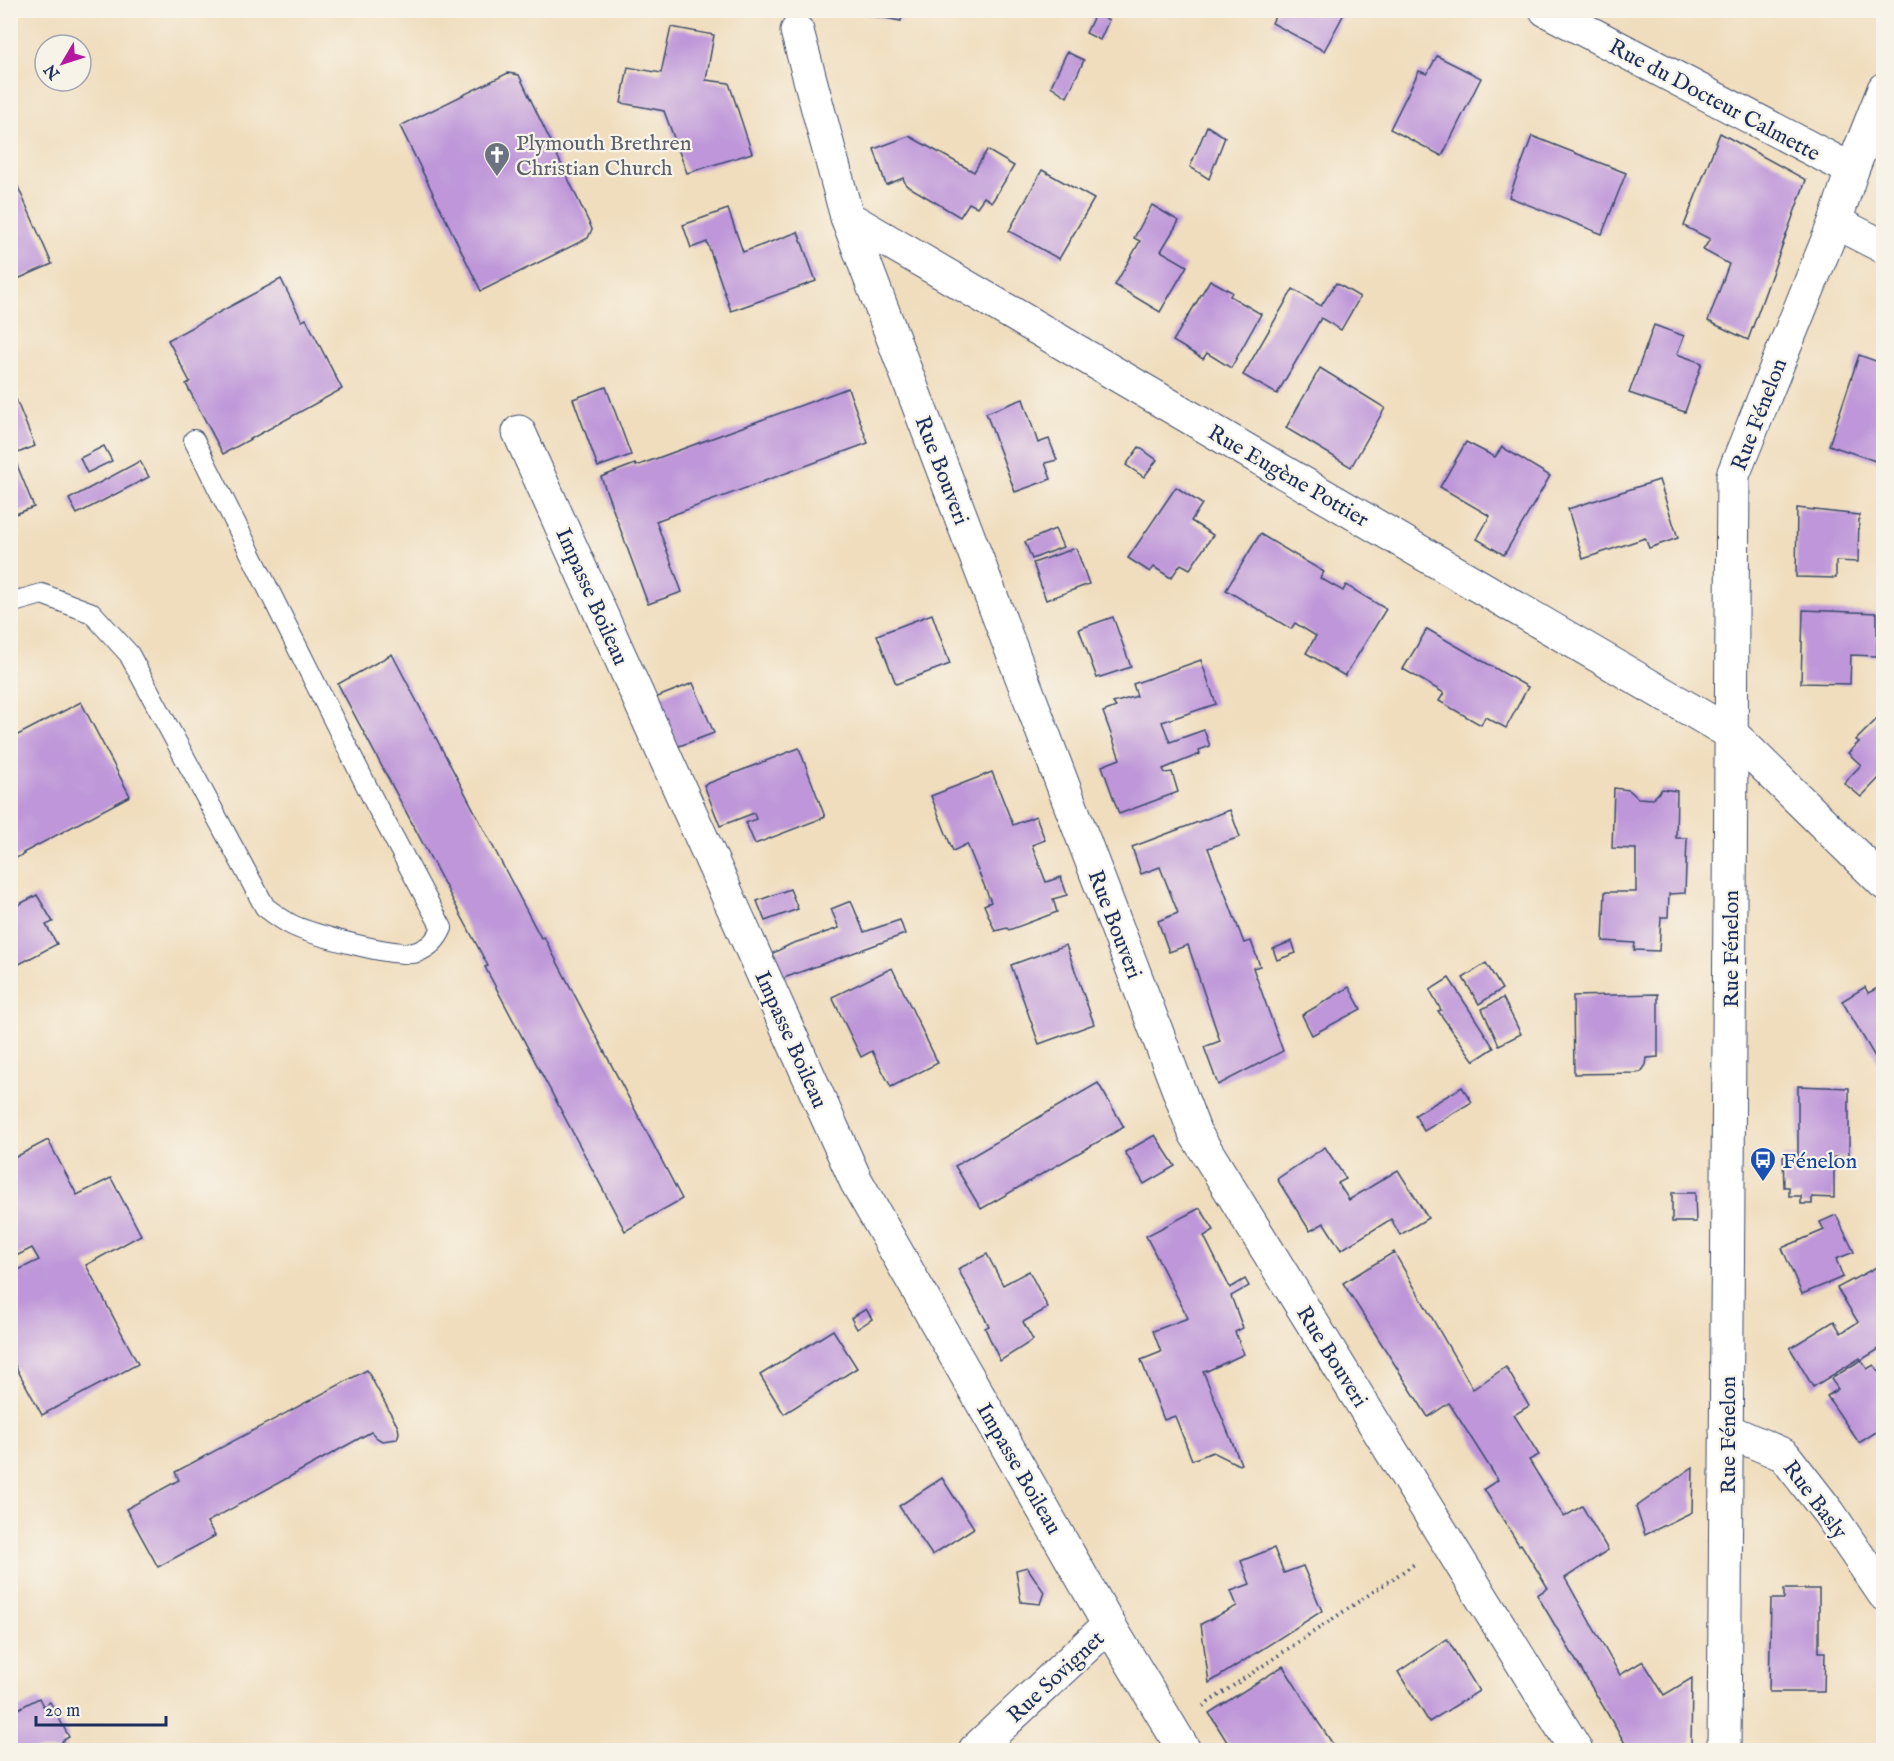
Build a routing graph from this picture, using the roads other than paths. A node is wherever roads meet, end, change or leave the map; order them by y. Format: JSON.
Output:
{"nodes":[{"id":1,"x":1546,"y":10,"type":"edge"},
{"id":2,"x":797,"y":31,"type":"dead end"},
{"id":3,"x":1884,"y":89,"type":"edge"},
{"id":4,"x":1852,"y":170,"type":"junction"},
{"id":5,"x":847,"y":217,"type":"junction"},
{"id":6,"x":1835,"y":222,"type":"junction"},
{"id":7,"x":1884,"y":246,"type":"edge"},
{"id":8,"x":519,"y":432,"type":"dead end"},
{"id":9,"x":194,"y":440,"type":"dead end"},
{"id":10,"x":10,"y":603,"type":"edge"},
{"id":11,"x":1732,"y":734,"type":"junction"},
{"id":12,"x":1884,"y":883,"type":"edge"},
{"id":13,"x":1726,"y":1430,"type":"junction"},
{"id":14,"x":1884,"y":1594,"type":"edge"},
{"id":15,"x":1109,"y":1625,"type":"junction"},
{"id":16,"x":1177,"y":1739,"type":"edge"},
{"id":17,"x":975,"y":1750,"type":"edge"},
{"id":18,"x":1576,"y":1750,"type":"edge"},
{"id":19,"x":1724,"y":1750,"type":"edge"}],
"edges":[{"from":1,"to":4,"type":"street","name":"Rue du Docteur Calmette"},
{"from":2,"to":5,"type":"street","name":"Rue Bouveri"},
{"from":3,"to":4,"type":"street","name":"Rue Fénelon"},
{"from":4,"to":6,"type":"street","name":"Rue Fénelon"},
{"from":5,"to":11,"type":"street","name":"Rue Eugène Pottier"},
{"from":5,"to":18,"type":"street","name":"Rue Bouveri"},
{"from":6,"to":7,"type":"street"},
{"from":6,"to":11,"type":"street","name":"Rue Fénelon"},
{"from":8,"to":15,"type":"street","name":"Impasse Boileau"},
{"from":9,"to":10,"type":"lane"},
{"from":11,"to":12,"type":"street","name":"Rue Eugène Pottier"},
{"from":11,"to":13,"type":"street","name":"Rue Fénelon"},
{"from":13,"to":14,"type":"street","name":"Rue Basly"},
{"from":13,"to":19,"type":"street","name":"Rue Fénelon"},
{"from":15,"to":16,"type":"street","name":"Impasse Boileau"},
{"from":15,"to":17,"type":"street","name":"Rue Sovignet"}]}
